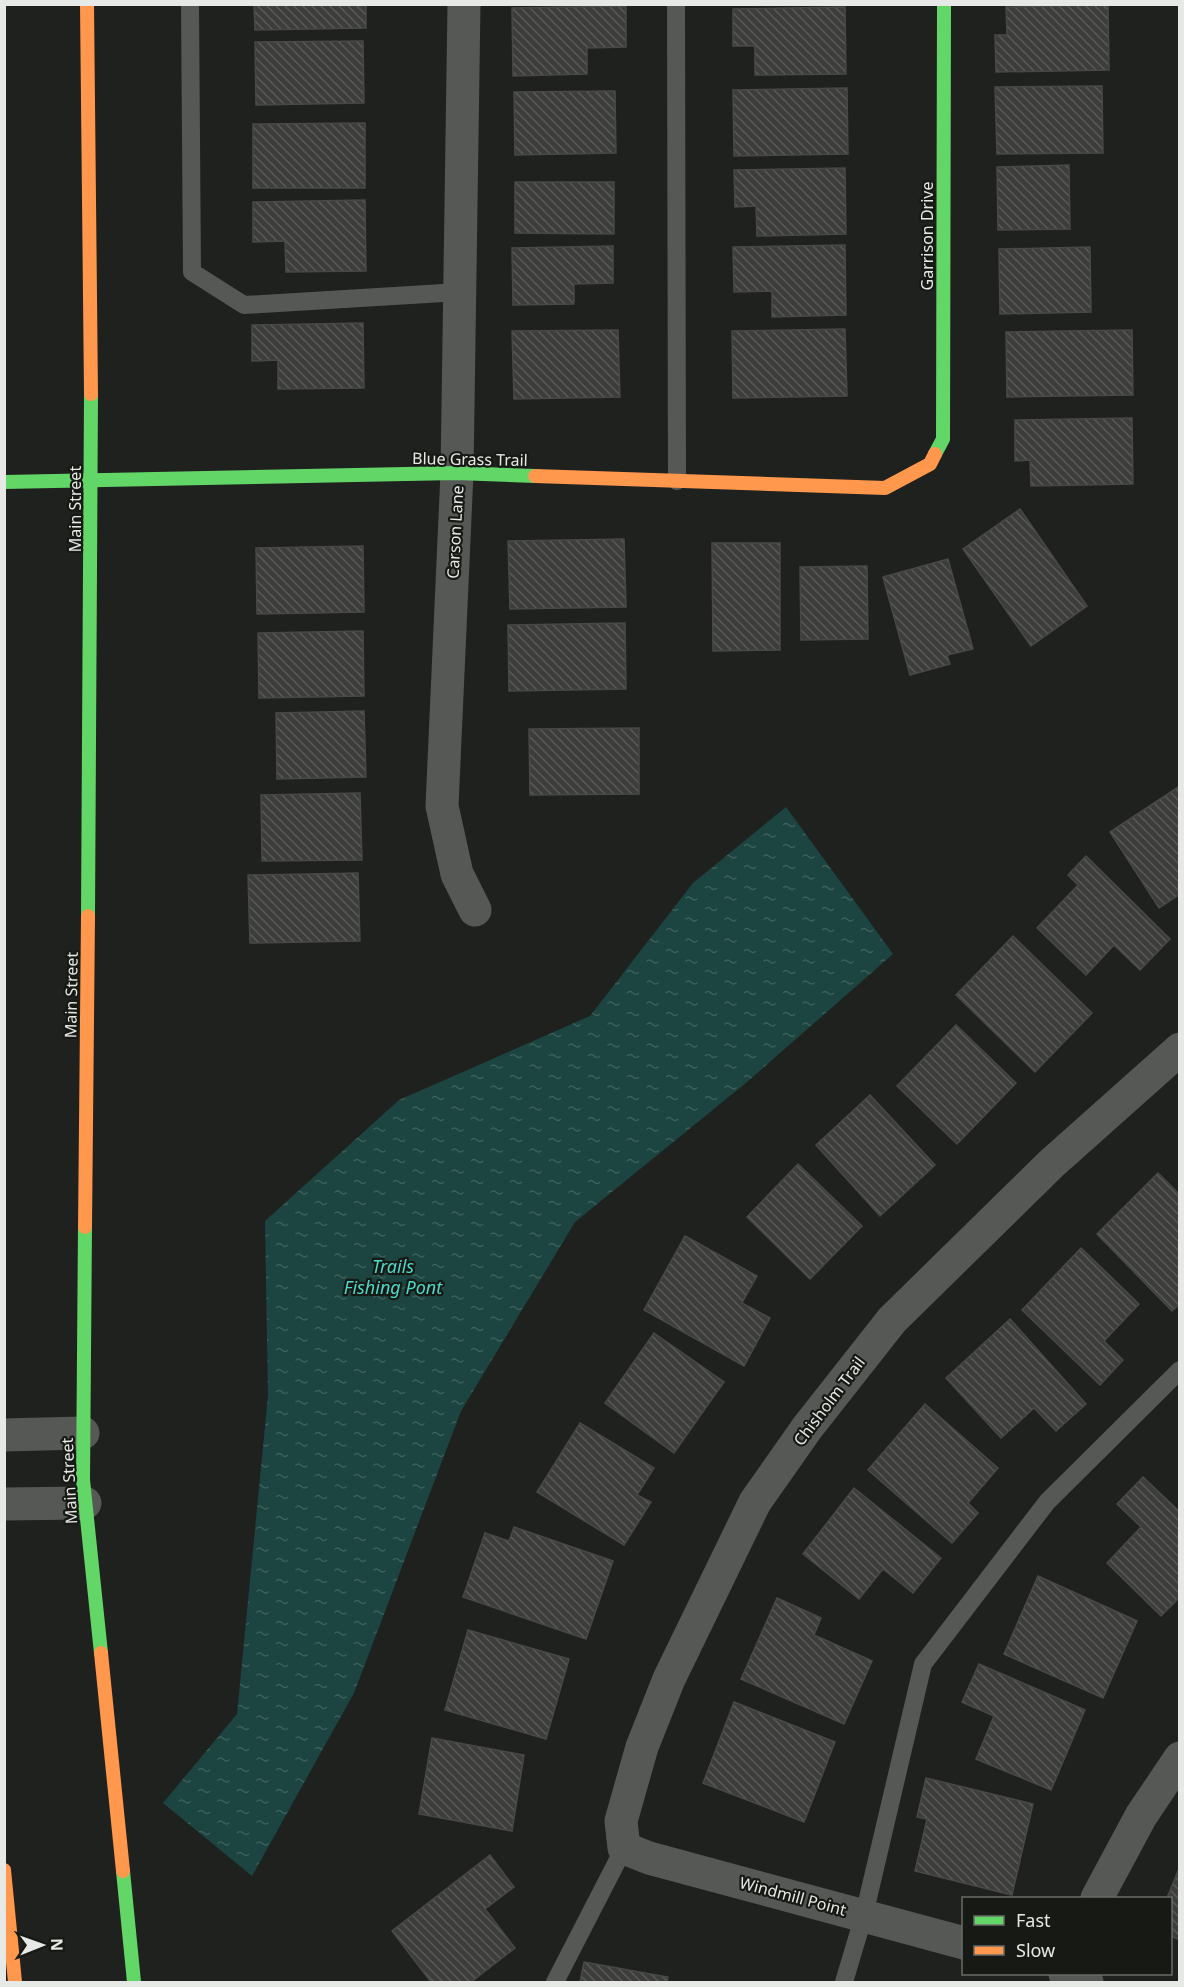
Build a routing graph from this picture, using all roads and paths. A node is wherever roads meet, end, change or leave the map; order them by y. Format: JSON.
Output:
{"nodes":[{"id":1,"x":87,"y":4,"type":"edge"},
{"id":2,"x":190,"y":4,"type":"edge"},
{"id":3,"x":464,"y":4,"type":"edge"},
{"id":4,"x":675,"y":4,"type":"edge"},
{"id":5,"x":944,"y":4,"type":"edge"},
{"id":6,"x":460,"y":292,"type":"junction"},
{"id":7,"x":930,"y":464,"type":"joint"},
{"id":8,"x":457,"y":473,"type":"junction"},
{"id":9,"x":92,"y":480,"type":"junction"},
{"id":10,"x":677,"y":481,"type":"junction"},
{"id":11,"x":4,"y":482,"type":"edge"},
{"id":12,"x":476,"y":910,"type":"dead end"},
{"id":13,"x":1179,"y":1049,"type":"edge"},
{"id":14,"x":1179,"y":1370,"type":"edge"},
{"id":15,"x":83,"y":1433,"type":"junction"},
{"id":16,"x":4,"y":1435,"type":"edge"},
{"id":17,"x":85,"y":1503,"type":"junction"},
{"id":18,"x":4,"y":1504,"type":"edge"},
{"id":19,"x":1179,"y":1758,"type":"edge"},
{"id":20,"x":624,"y":1848,"type":"junction"},
{"id":21,"x":4,"y":1870,"type":"edge"},
{"id":22,"x":1098,"y":1897,"type":"edge"},
{"id":23,"x":864,"y":1915,"type":"junction"},
{"id":24,"x":962,"y":1944,"type":"edge"},
{"id":25,"x":1067,"y":1975,"type":"edge"},
{"id":26,"x":15,"y":1983,"type":"edge"},
{"id":27,"x":134,"y":1983,"type":"edge"},
{"id":28,"x":555,"y":1983,"type":"edge"},
{"id":29,"x":844,"y":1983,"type":"edge"},
{"id":30,"x":1087,"y":1983,"type":"edge"}],
"edges":[{"from":1,"to":9,"type":"main road","name":"Main Street"},
{"from":2,"to":6,"type":"lane"},
{"from":3,"to":6,"type":"street","name":"Carson Lane"},
{"from":4,"to":10,"type":"lane"},
{"from":5,"to":7,"type":"main road","name":"Garrison Drive"},
{"from":6,"to":8,"type":"street","name":"Carson Lane"},
{"from":7,"to":10,"type":"main road","name":"Blue Grass Trail"},
{"from":8,"to":9,"type":"main road","name":"Blue Grass Trail"},
{"from":8,"to":10,"type":"main road","name":"Blue Grass Trail"},
{"from":8,"to":12,"type":"street","name":"Carson Lane"},
{"from":9,"to":11,"type":"main road","name":"Blue Grass Trail"},
{"from":9,"to":15,"type":"main road","name":"Main Street"},
{"from":13,"to":20,"type":"street","name":"Chisholm Trail"},
{"from":14,"to":23,"type":"lane"},
{"from":15,"to":16,"type":"street"},
{"from":15,"to":17,"type":"main road","name":"Main Street"},
{"from":17,"to":18,"type":"street"},
{"from":17,"to":27,"type":"main road","name":"Main Street"},
{"from":19,"to":22,"type":"street"},
{"from":20,"to":23,"type":"street","name":"Windmill Point"},
{"from":20,"to":28,"type":"lane"},
{"from":21,"to":26,"type":"main road"},
{"from":23,"to":24,"type":"street","name":"Windmill Point"},
{"from":23,"to":29,"type":"lane"},
{"from":25,"to":30,"type":"street"}]}
